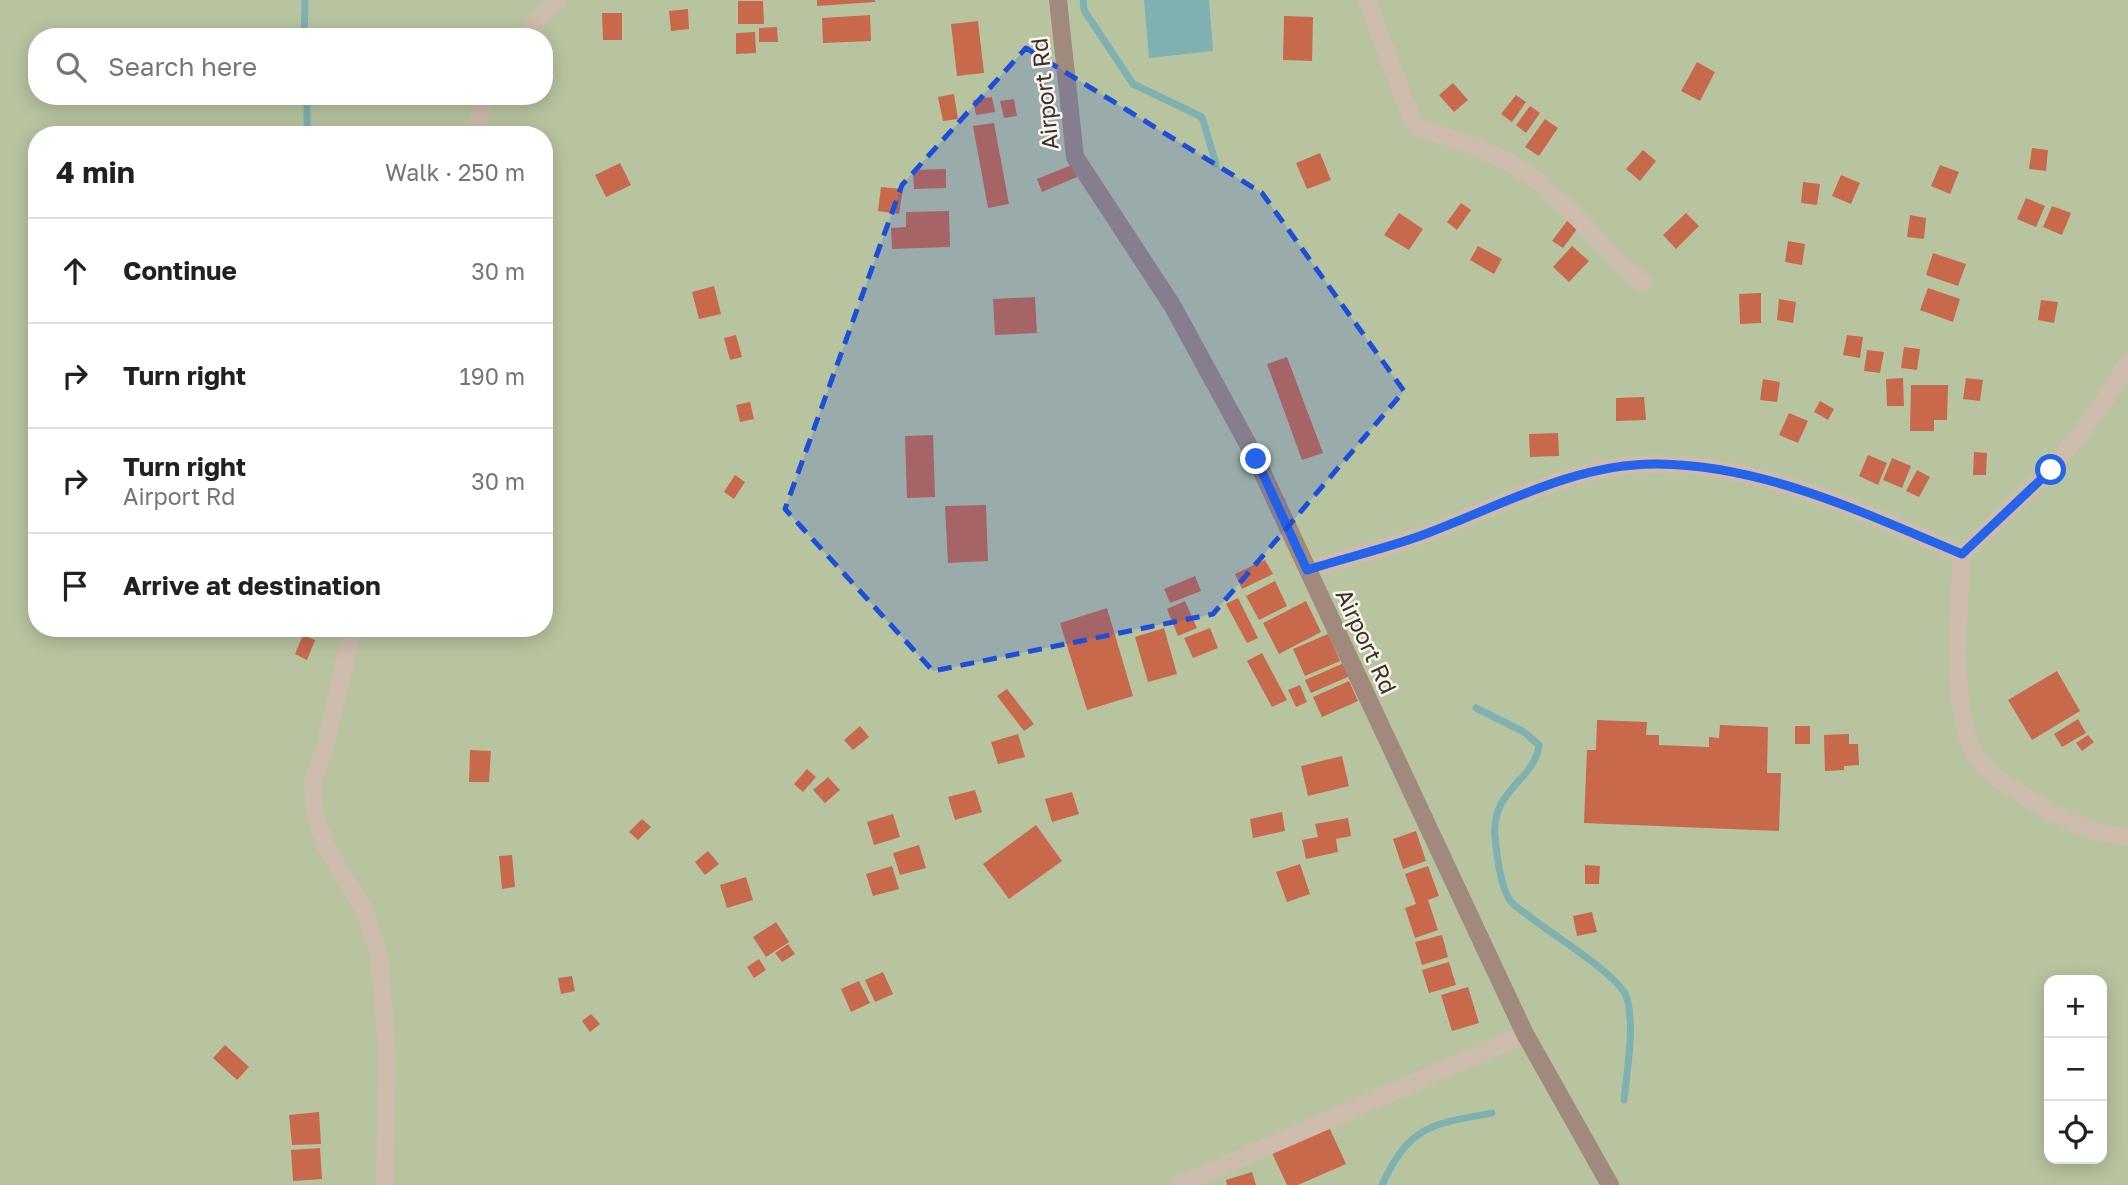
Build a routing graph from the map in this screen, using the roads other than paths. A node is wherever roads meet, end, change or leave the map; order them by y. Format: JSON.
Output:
{"nodes":[{"id":1,"x":558,"y":0,"type":"edge"},
{"id":2,"x":1058,"y":0,"type":"edge"},
{"id":3,"x":1367,"y":0,"type":"edge"},
{"id":4,"x":531,"y":28,"type":"edge"},
{"id":5,"x":483,"y":105,"type":"edge"},
{"id":6,"x":477,"y":126,"type":"edge"},
{"id":7,"x":1643,"y":283,"type":"dead end"},
{"id":8,"x":2128,"y":362,"type":"edge"},
{"id":9,"x":1962,"y":554,"type":"junction"},
{"id":10,"x":1307,"y":570,"type":"junction"},
{"id":11,"x":351,"y":637,"type":"edge"},
{"id":12,"x":2128,"y":837,"type":"edge"},
{"id":13,"x":1525,"y":1034,"type":"junction"},
{"id":14,"x":385,"y":1185,"type":"edge"},
{"id":15,"x":1180,"y":1185,"type":"edge"},
{"id":16,"x":1610,"y":1185,"type":"edge"}],
"edges":[{"from":1,"to":4,"type":"street"},
{"from":2,"to":10,"type":"main road","name":"Airport Rd"},
{"from":3,"to":7,"type":"street"},
{"from":5,"to":6,"type":"street"},
{"from":8,"to":9,"type":"street"},
{"from":9,"to":10,"type":"street"},
{"from":9,"to":12,"type":"street"},
{"from":10,"to":13,"type":"main road","name":"Airport Rd"},
{"from":11,"to":14,"type":"street"},
{"from":13,"to":15,"type":"street"},
{"from":13,"to":16,"type":"main road","name":"Airport Rd"}]}
